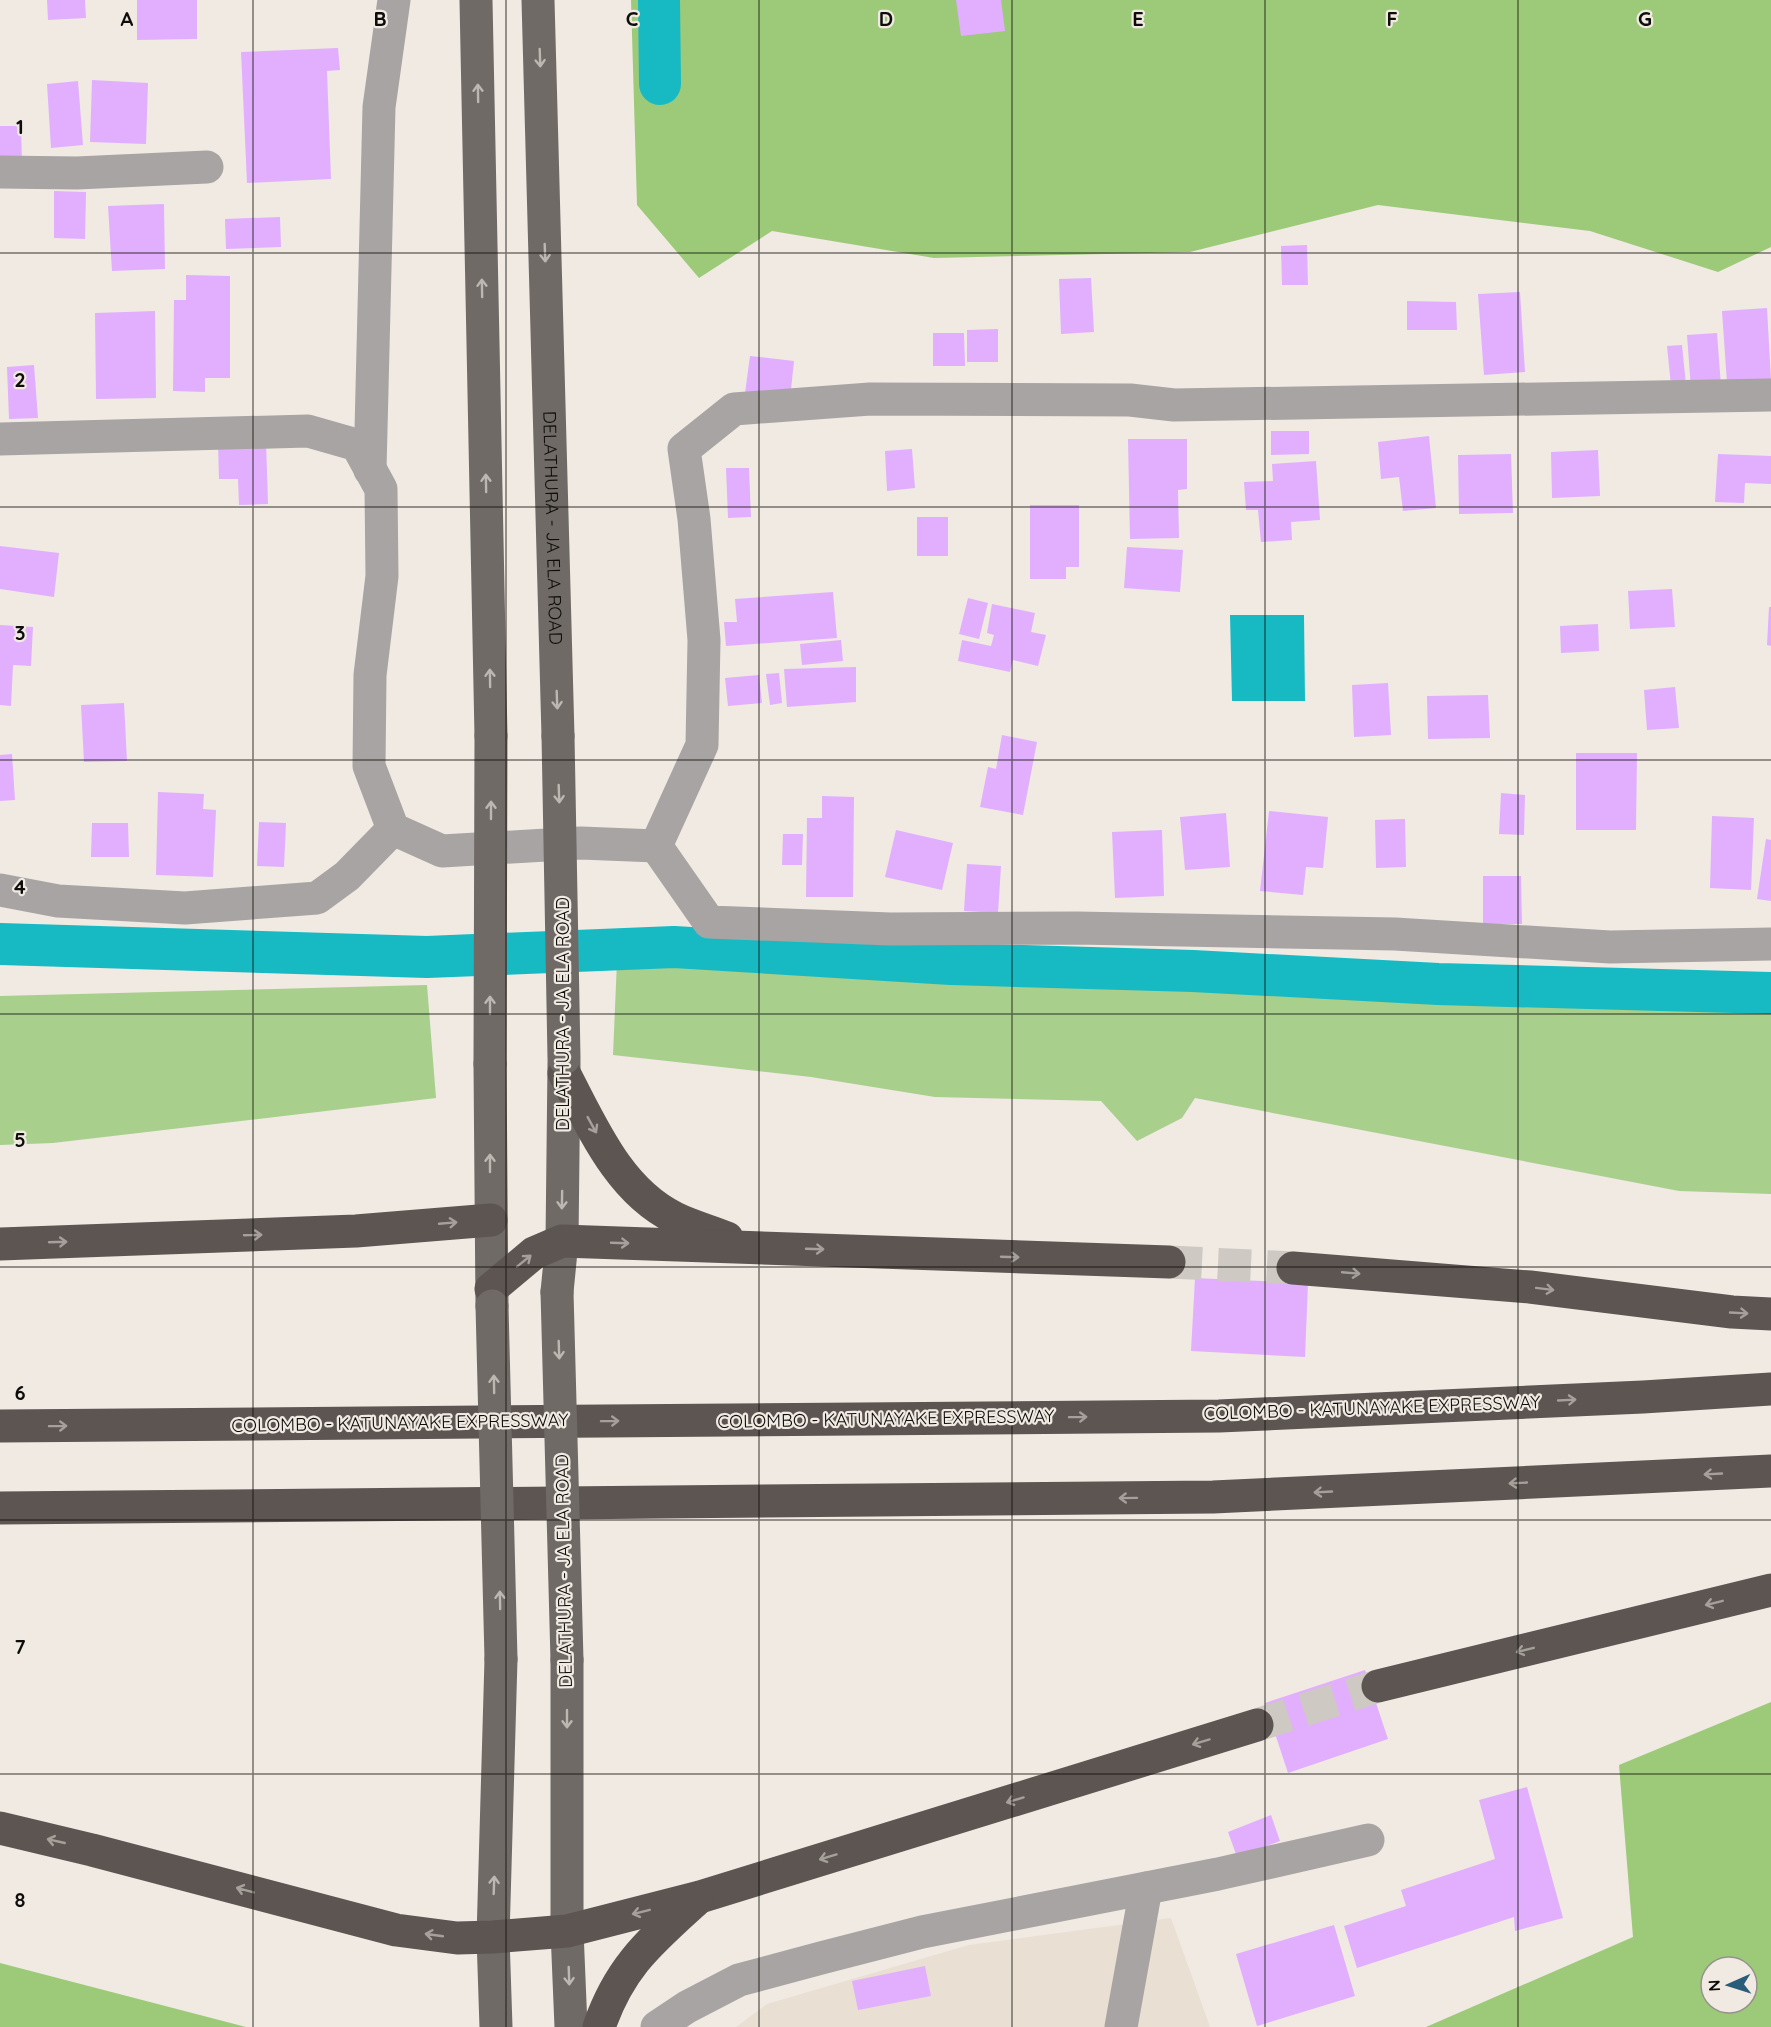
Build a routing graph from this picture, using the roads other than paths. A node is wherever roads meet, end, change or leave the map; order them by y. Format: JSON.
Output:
{"nodes":[{"id":1,"x":394,"y":0,"type":"edge"},
{"id":2,"x":476,"y":0,"type":"edge"},
{"id":3,"x":538,"y":0,"type":"edge"},
{"id":4,"x":207,"y":167,"type":"dead end"},
{"id":5,"x":0,"y":172,"type":"edge"},
{"id":6,"x":1771,"y":395,"type":"edge"},
{"id":7,"x":0,"y":439,"type":"edge"},
{"id":8,"x":370,"y":470,"type":"junction"},
{"id":9,"x":393,"y":829,"type":"junction"},
{"id":10,"x":656,"y":846,"type":"junction"},
{"id":11,"x":0,"y":890,"type":"edge"},
{"id":12,"x":1771,"y":944,"type":"edge"},
{"id":13,"x":564,"y":1066,"type":"junction"},
{"id":14,"x":491,"y":1220,"type":"junction"},
{"id":15,"x":562,"y":1241,"type":"junction"},
{"id":16,"x":0,"y":1244,"type":"edge"},
{"id":17,"x":752,"y":1247,"type":"junction"},
{"id":18,"x":1169,"y":1262,"type":"tunnel mouth"},
{"id":19,"x":1293,"y":1268,"type":"tunnel mouth"},
{"id":20,"x":492,"y":1297,"type":"junction"},
{"id":21,"x":1771,"y":1314,"type":"edge"},
{"id":22,"x":1771,"y":1389,"type":"edge"},
{"id":23,"x":0,"y":1426,"type":"edge"},
{"id":24,"x":1771,"y":1471,"type":"edge"},
{"id":25,"x":0,"y":1508,"type":"edge"},
{"id":26,"x":1771,"y":1590,"type":"edge"},
{"id":27,"x":1378,"y":1686,"type":"tunnel mouth"},
{"id":28,"x":1257,"y":1725,"type":"tunnel mouth"},
{"id":29,"x":0,"y":1828,"type":"edge"},
{"id":30,"x":1368,"y":1840,"type":"dead end"},
{"id":31,"x":1146,"y":1888,"type":"junction"},
{"id":32,"x":700,"y":1897,"type":"junction"},
{"id":33,"x":567,"y":1931,"type":"junction"},
{"id":34,"x":492,"y":1937,"type":"junction"},
{"id":35,"x":496,"y":2027,"type":"edge"},
{"id":36,"x":571,"y":2027,"type":"edge"},
{"id":37,"x":599,"y":2027,"type":"edge"},
{"id":38,"x":657,"y":2027,"type":"edge"},
{"id":39,"x":1121,"y":2027,"type":"edge"}],
"edges":[{"from":1,"to":8,"type":"street"},
{"from":14,"to":2,"type":"main road","one_way":true,"bridge":true},
{"from":3,"to":13,"type":"main road","name":"DELATHURA - JA ELA ROAD","one_way":true,"bridge":true},
{"from":4,"to":5,"type":"street"},
{"from":6,"to":10,"type":"street"},
{"from":7,"to":8,"type":"street"},
{"from":8,"to":9,"type":"street"},
{"from":9,"to":10,"type":"street"},
{"from":9,"to":11,"type":"street"},
{"from":10,"to":12,"type":"street"},
{"from":13,"to":15,"type":"main road","name":"DELATHURA - JA ELA ROAD","one_way":true},
{"from":13,"to":17,"type":"highway","one_way":true},
{"from":16,"to":14,"type":"highway","one_way":true},
{"from":14,"to":20,"type":"main road"},
{"from":15,"to":17,"type":"highway","one_way":true},
{"from":20,"to":15,"type":"highway","one_way":true},
{"from":15,"to":33,"type":"main road","name":"DELATHURA - JA ELA ROAD","one_way":true,"bridge":true},
{"from":17,"to":18,"type":"highway","one_way":true},
{"from":19,"to":21,"type":"highway","one_way":true},
{"from":34,"to":20,"type":"main road","one_way":true,"bridge":true},
{"from":23,"to":22,"type":"highway","name":"COLOMBO - KATUNAYAKE EXPRESSWAY","one_way":true},
{"from":24,"to":25,"type":"highway","one_way":true},
{"from":26,"to":27,"type":"highway","one_way":true},
{"from":28,"to":32,"type":"highway","one_way":true},
{"from":34,"to":29,"type":"highway","one_way":true},
{"from":30,"to":31,"type":"street"},
{"from":31,"to":38,"type":"street"},
{"from":31,"to":39,"type":"street"},
{"from":32,"to":33,"type":"highway","one_way":true},
{"from":32,"to":37,"type":"highway"},
{"from":33,"to":34,"type":"highway"},
{"from":33,"to":36,"type":"main road","name":"DELATHURA - JA ELA ROAD","one_way":true},
{"from":34,"to":35,"type":"main road"}]}
